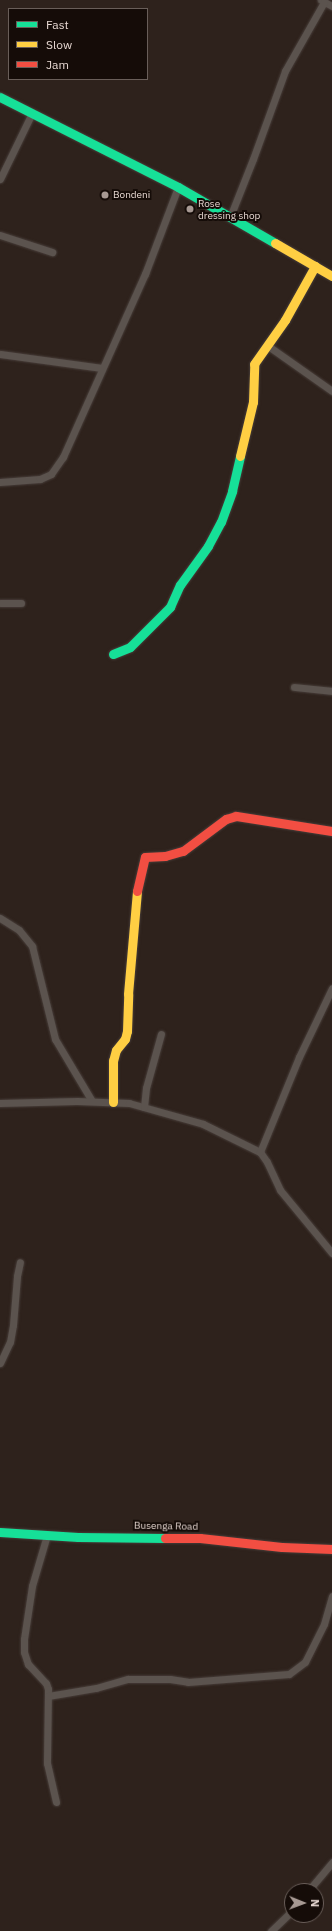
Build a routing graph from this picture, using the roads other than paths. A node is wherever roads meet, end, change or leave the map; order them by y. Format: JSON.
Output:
{"nodes":[{"id":1,"x":322,"y":1,"type":"edge"},
{"id":2,"x":332,"y":6,"type":"edge"},
{"id":3,"x":0,"y":98,"type":"edge"},
{"id":4,"x":32,"y":113,"type":"junction"},
{"id":5,"x":0,"y":179,"type":"edge"},
{"id":6,"x":178,"y":187,"type":"junction"},
{"id":7,"x":230,"y":217,"type":"junction"},
{"id":8,"x":0,"y":235,"type":"edge"},
{"id":9,"x":52,"y":252,"type":"dead end"},
{"id":10,"x":315,"y":266,"type":"junction"},
{"id":11,"x":332,"y":276,"type":"edge"},
{"id":12,"x":268,"y":346,"type":"junction"},
{"id":13,"x":0,"y":354,"type":"edge"},
{"id":14,"x":102,"y":368,"type":"junction"},
{"id":15,"x":332,"y":391,"type":"edge"},
{"id":16,"x":0,"y":482,"type":"edge"},
{"id":17,"x":0,"y":603,"type":"edge"},
{"id":18,"x":20,"y":603,"type":"dead end"},
{"id":19,"x":113,"y":654,"type":"dead end"},
{"id":20,"x":294,"y":687,"type":"dead end"},
{"id":21,"x":332,"y":691,"type":"edge"},
{"id":22,"x":332,"y":831,"type":"edge"},
{"id":23,"x":0,"y":918,"type":"edge"},
{"id":24,"x":332,"y":988,"type":"edge"},
{"id":25,"x":161,"y":1034,"type":"dead end"},
{"id":26,"x":92,"y":1101,"type":"junction"},
{"id":27,"x":113,"y":1102,"type":"junction"},
{"id":28,"x":0,"y":1103,"type":"edge"},
{"id":29,"x":144,"y":1107,"type":"junction"},
{"id":30,"x":260,"y":1152,"type":"junction"},
{"id":31,"x":332,"y":1253,"type":"edge"},
{"id":32,"x":20,"y":1262,"type":"dead end"},
{"id":33,"x":0,"y":1363,"type":"edge"},
{"id":34,"x":0,"y":1532,"type":"edge"},
{"id":35,"x":47,"y":1535,"type":"junction"},
{"id":36,"x":332,"y":1548,"type":"edge"},
{"id":37,"x":332,"y":1596,"type":"edge"},
{"id":38,"x":48,"y":1696,"type":"junction"},
{"id":39,"x":56,"y":1802,"type":"dead end"},
{"id":40,"x":332,"y":1862,"type":"edge"},
{"id":41,"x":315,"y":1883,"type":"edge"},
{"id":42,"x":284,"y":1919,"type":"edge"},
{"id":43,"x":271,"y":1931,"type":"edge"}],
"edges":[{"from":1,"to":2,"type":"street"},
{"from":1,"to":7,"type":"street"},
{"from":3,"to":4,"type":"street"},
{"from":4,"to":5,"type":"street"},
{"from":4,"to":6,"type":"street"},
{"from":6,"to":7,"type":"street"},
{"from":6,"to":14,"type":"street"},
{"from":7,"to":10,"type":"street"},
{"from":8,"to":9,"type":"street"},
{"from":10,"to":11,"type":"street"},
{"from":10,"to":12,"type":"street"},
{"from":12,"to":15,"type":"street"},
{"from":12,"to":19,"type":"street"},
{"from":13,"to":14,"type":"street"},
{"from":14,"to":16,"type":"street"},
{"from":17,"to":18,"type":"street"},
{"from":20,"to":21,"type":"street"},
{"from":22,"to":27,"type":"street"},
{"from":23,"to":26,"type":"street"},
{"from":24,"to":30,"type":"street"},
{"from":25,"to":29,"type":"street"},
{"from":26,"to":27,"type":"street"},
{"from":26,"to":28,"type":"street"},
{"from":27,"to":29,"type":"street"},
{"from":29,"to":30,"type":"street"},
{"from":30,"to":31,"type":"street"},
{"from":32,"to":33,"type":"street"},
{"from":34,"to":35,"type":"street","name":"Busenga Road"},
{"from":35,"to":36,"type":"street","name":"Busenga Road"},
{"from":35,"to":38,"type":"street"},
{"from":37,"to":38,"type":"street"},
{"from":38,"to":39,"type":"street"},
{"from":40,"to":41,"type":"street"},
{"from":42,"to":43,"type":"street"}]}
